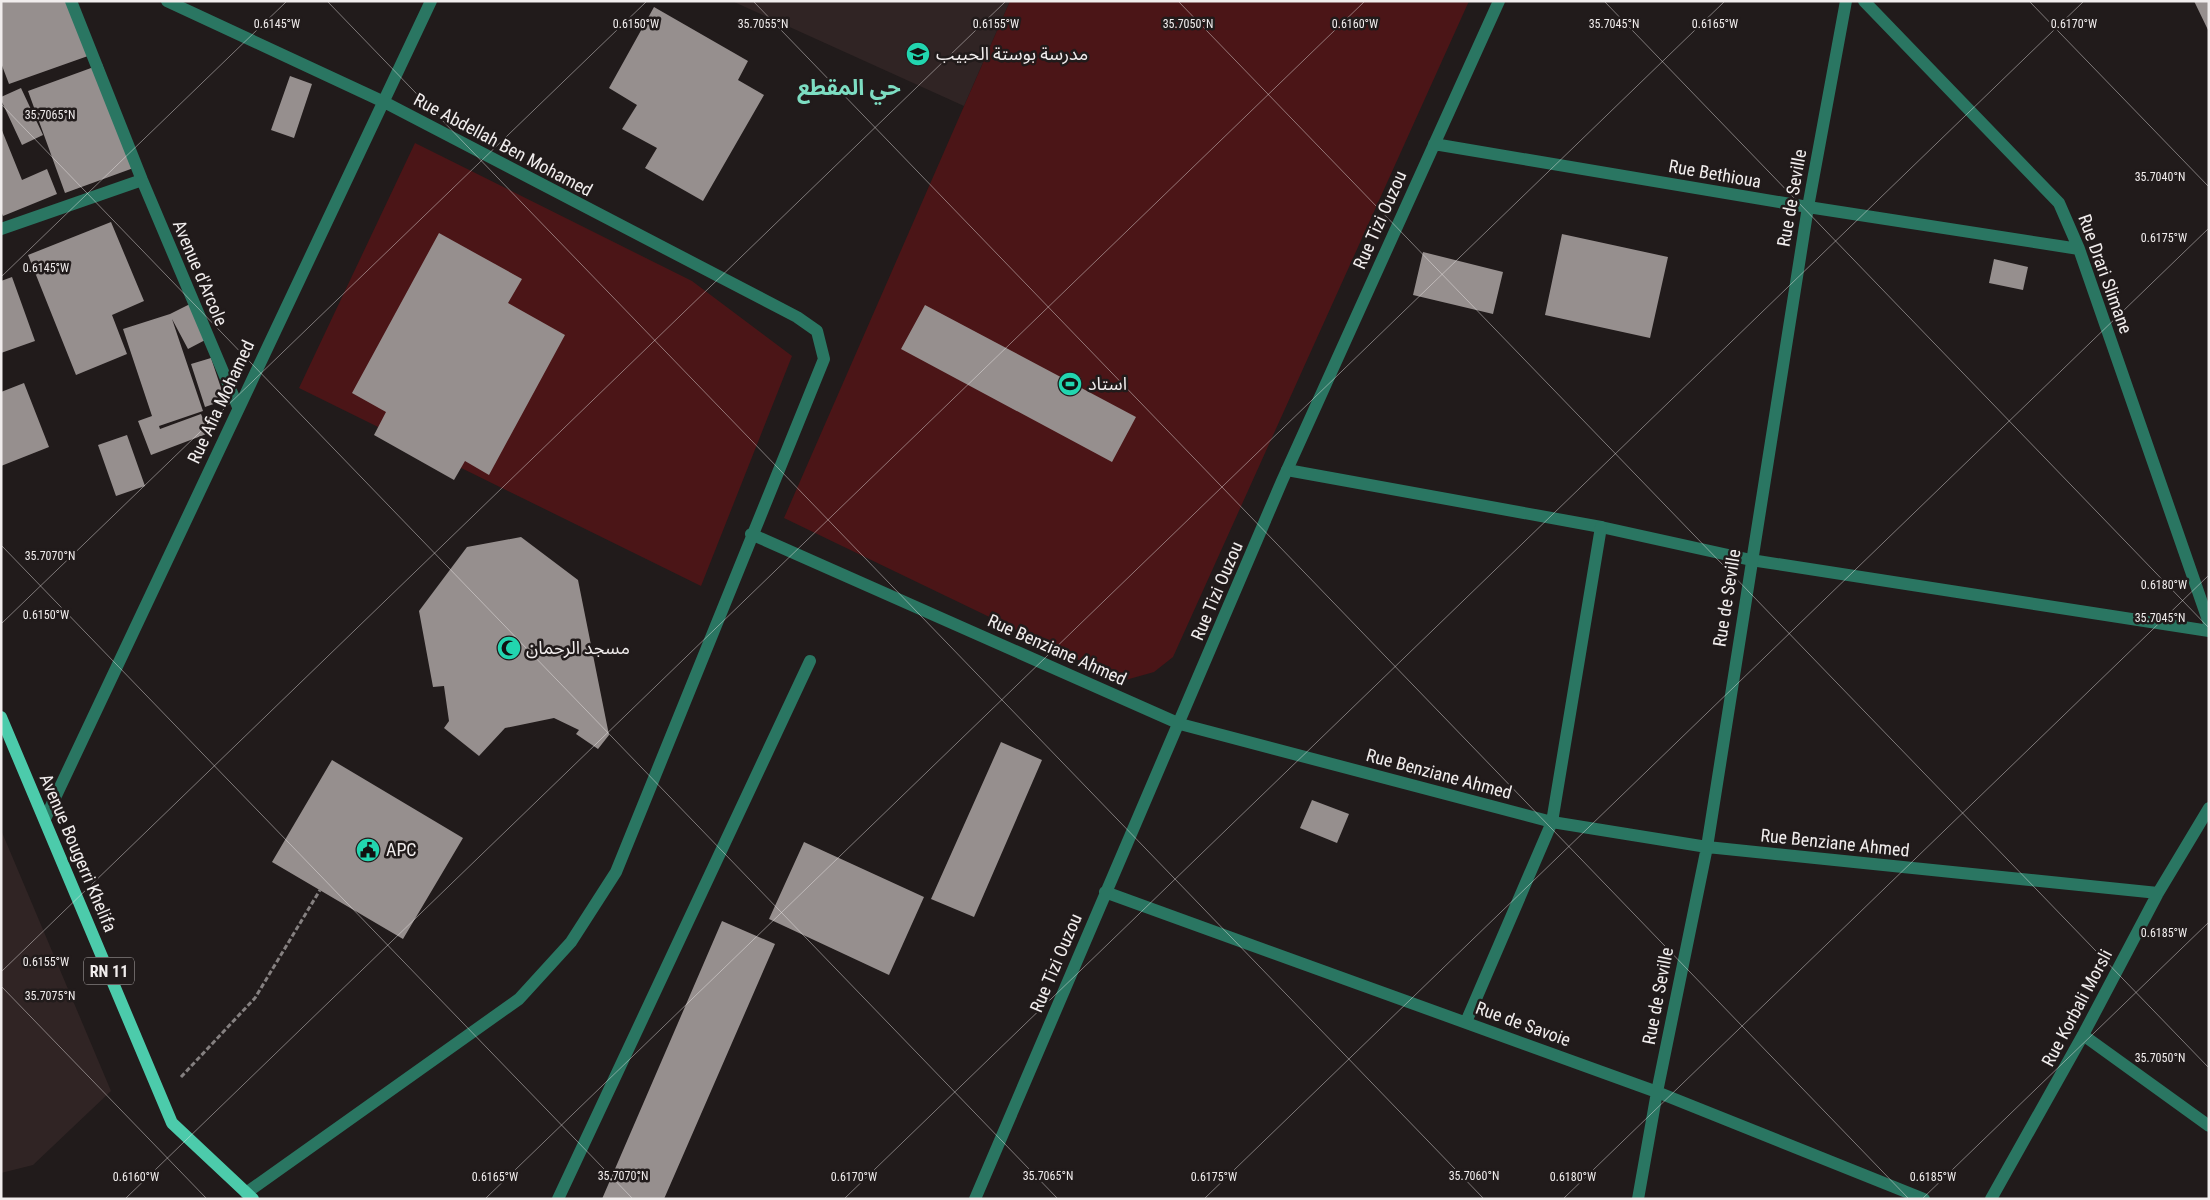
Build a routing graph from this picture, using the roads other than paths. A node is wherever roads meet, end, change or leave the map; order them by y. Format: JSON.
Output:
{"nodes":[{"id":1,"x":71,"y":1,"type":"edge"},
{"id":2,"x":168,"y":1,"type":"edge"},
{"id":3,"x":432,"y":1,"type":"edge"},
{"id":4,"x":1500,"y":1,"type":"edge"},
{"id":5,"x":1846,"y":1,"type":"edge"},
{"id":6,"x":1864,"y":1,"type":"edge"},
{"id":7,"x":384,"y":102,"type":"junction"},
{"id":8,"x":1434,"y":144,"type":"junction"},
{"id":9,"x":142,"y":180,"type":"junction"},
{"id":10,"x":1808,"y":207,"type":"junction"},
{"id":11,"x":1,"y":229,"type":"edge"},
{"id":12,"x":2079,"y":249,"type":"junction"},
{"id":13,"x":238,"y":407,"type":"junction"},
{"id":14,"x":1287,"y":470,"type":"junction"},
{"id":15,"x":1601,"y":527,"type":"junction"},
{"id":16,"x":751,"y":534,"type":"junction"},
{"id":17,"x":1751,"y":560,"type":"junction"},
{"id":18,"x":2209,"y":623,"type":"edge"},
{"id":19,"x":2209,"y":631,"type":"edge"},
{"id":20,"x":810,"y":660,"type":"dead end"},
{"id":21,"x":1,"y":717,"type":"edge"},
{"id":22,"x":1180,"y":724,"type":"junction"},
{"id":23,"x":2209,"y":808,"type":"edge"},
{"id":24,"x":45,"y":819,"type":"junction"},
{"id":25,"x":1552,"y":822,"type":"junction"},
{"id":26,"x":1707,"y":847,"type":"junction"},
{"id":27,"x":1105,"y":892,"type":"junction"},
{"id":28,"x":2158,"y":893,"type":"junction"},
{"id":29,"x":1466,"y":1022,"type":"junction"},
{"id":30,"x":2083,"y":1035,"type":"junction"},
{"id":31,"x":1657,"y":1092,"type":"junction"},
{"id":32,"x":2209,"y":1126,"type":"edge"},
{"id":33,"x":250,"y":1196,"type":"edge"},
{"id":34,"x":558,"y":1199,"type":"edge"},
{"id":35,"x":975,"y":1199,"type":"edge"},
{"id":36,"x":1638,"y":1199,"type":"edge"},
{"id":37,"x":1924,"y":1199,"type":"edge"},
{"id":38,"x":1991,"y":1199,"type":"edge"}],
"edges":[{"from":1,"to":9,"type":"street","name":"Avenue d'Arcole"},
{"from":2,"to":7,"type":"street","name":"Rue Abdellah Ben Mohamed"},
{"from":3,"to":7,"type":"street","name":"Rue Afia Mohamed"},
{"from":4,"to":8,"type":"street","name":"Rue Tizi Ouzou"},
{"from":5,"to":10,"type":"street","name":"Rue de Seville"},
{"from":6,"to":12,"type":"street","name":"Rue Drari Slimane"},
{"from":7,"to":13,"type":"street","name":"Rue Afia Mohamed"},
{"from":7,"to":16,"type":"street","name":"Rue Abdellah Ben Mohamed"},
{"from":8,"to":10,"type":"street","name":"Rue Bethioua"},
{"from":8,"to":14,"type":"street","name":"Rue Tizi Ouzou"},
{"from":9,"to":11,"type":"street"},
{"from":9,"to":13,"type":"street","name":"Avenue d'Arcole"},
{"from":10,"to":12,"type":"street","name":"Rue Bethioua"},
{"from":10,"to":17,"type":"street","name":"Rue de Seville"},
{"from":12,"to":18,"type":"street","name":"Rue Drari Slimane"},
{"from":13,"to":24,"type":"street","name":"Rue Afia Mohamed"},
{"from":14,"to":15,"type":"street"},
{"from":14,"to":22,"type":"street","name":"Rue Tizi Ouzou"},
{"from":15,"to":17,"type":"street"},
{"from":15,"to":25,"type":"street"},
{"from":16,"to":22,"type":"street","name":"Rue Benziane Ahmed"},
{"from":16,"to":33,"type":"street"},
{"from":17,"to":19,"type":"street"},
{"from":17,"to":26,"type":"street","name":"Rue de Seville"},
{"from":20,"to":34,"type":"street"},
{"from":21,"to":24,"type":"main road","name":"Avenue Bougerri Khelifa","number":"RN 11"},
{"from":22,"to":25,"type":"street","name":"Rue Benziane Ahmed"},
{"from":22,"to":27,"type":"street","name":"Rue Tizi Ouzou"},
{"from":23,"to":28,"type":"street","name":"Rue Korbali Morsli"},
{"from":24,"to":33,"type":"main road","name":"Avenue Bougerri Khelifa","number":"RN 11"},
{"from":25,"to":26,"type":"street","name":"Rue Benziane Ahmed"},
{"from":25,"to":29,"type":"street"},
{"from":26,"to":28,"type":"street","name":"Rue Benziane Ahmed"},
{"from":26,"to":31,"type":"street","name":"Rue de Seville"},
{"from":27,"to":29,"type":"street","name":"Rue de Savoie"},
{"from":27,"to":35,"type":"street","name":"Rue Tizi Ouzou"},
{"from":28,"to":30,"type":"street","name":"Rue Korbali Morsli"},
{"from":29,"to":31,"type":"street","name":"Rue de Savoie"},
{"from":30,"to":32,"type":"street"},
{"from":30,"to":38,"type":"street","name":"Rue Korbali Morsli"},
{"from":31,"to":36,"type":"street","name":"Rue de Seville"},
{"from":31,"to":37,"type":"street","name":"Rue de Savoie"}]}
